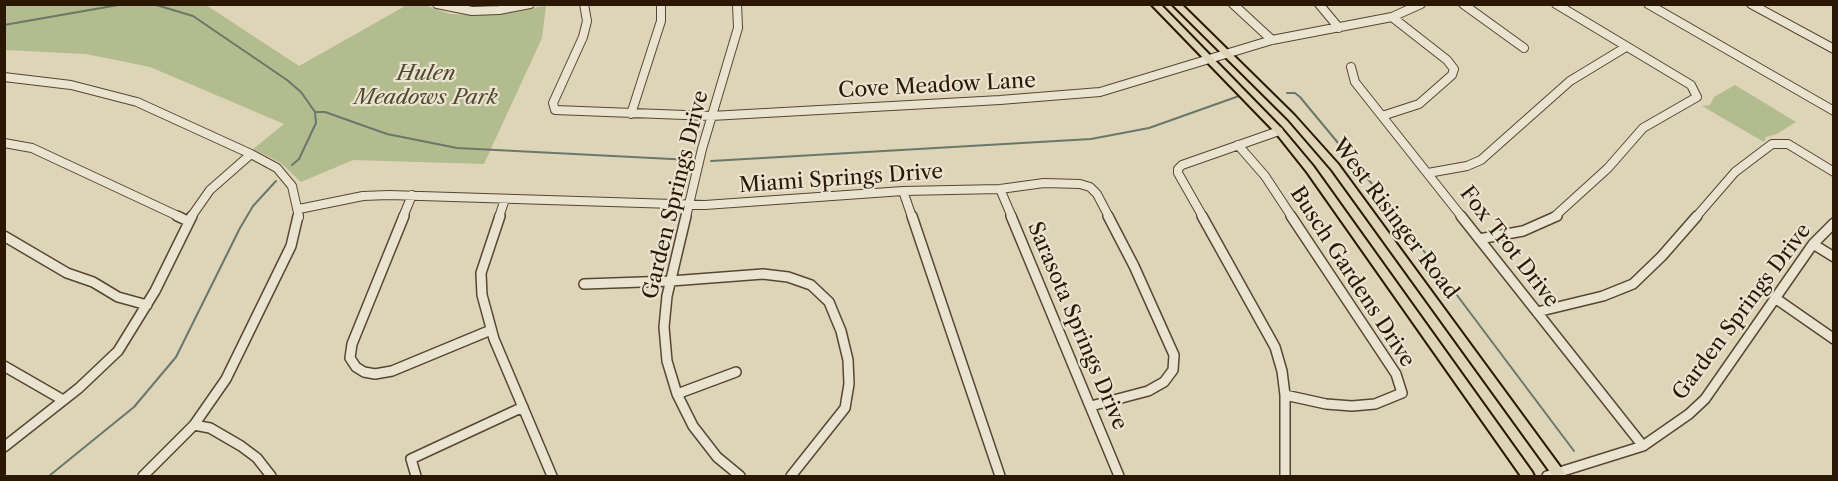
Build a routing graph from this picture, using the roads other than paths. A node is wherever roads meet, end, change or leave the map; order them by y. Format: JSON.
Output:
{"nodes":[{"id":1,"x":436,"y":4,"type":"edge"},
{"id":2,"x":530,"y":4,"type":"edge"},
{"id":3,"x":584,"y":4,"type":"edge"},
{"id":4,"x":661,"y":4,"type":"edge"},
{"id":5,"x":737,"y":4,"type":"edge"},
{"id":6,"x":1155,"y":4,"type":"edge"},
{"id":7,"x":1176,"y":4,"type":"edge"},
{"id":8,"x":1233,"y":4,"type":"edge"},
{"id":9,"x":1319,"y":4,"type":"edge"},
{"id":10,"x":1421,"y":4,"type":"edge"},
{"id":11,"x":1463,"y":4,"type":"edge"},
{"id":12,"x":1556,"y":4,"type":"edge"},
{"id":13,"x":1751,"y":4,"type":"edge"},
{"id":14,"x":1648,"y":5,"type":"edge"},
{"id":15,"x":1392,"y":17,"type":"junction"},
{"id":16,"x":1339,"y":28,"type":"junction"},
{"id":17,"x":1272,"y":40,"type":"junction"},
{"id":18,"x":1626,"y":47,"type":"junction"},
{"id":19,"x":1524,"y":48,"type":"dead end"},
{"id":20,"x":1833,"y":49,"type":"edge"},
{"id":21,"x":1227,"y":54,"type":"junction"},
{"id":22,"x":1209,"y":59,"type":"junction"},
{"id":23,"x":1351,"y":67,"type":"dead end"},
{"id":24,"x":4,"y":77,"type":"edge"},
{"id":25,"x":1833,"y":111,"type":"edge"},
{"id":26,"x":631,"y":114,"type":"junction"},
{"id":27,"x":711,"y":116,"type":"junction"},
{"id":28,"x":1382,"y":116,"type":"junction"},
{"id":29,"x":1279,"y":131,"type":"junction"},
{"id":30,"x":4,"y":143,"type":"edge"},
{"id":31,"x":1238,"y":145,"type":"junction"},
{"id":32,"x":251,"y":154,"type":"junction"},
{"id":33,"x":1833,"y":172,"type":"edge"},
{"id":34,"x":1428,"y":173,"type":"junction"},
{"id":35,"x":1000,"y":189,"type":"junction"},
{"id":36,"x":903,"y":192,"type":"junction"},
{"id":37,"x":412,"y":195,"type":"junction"},
{"id":38,"x":505,"y":199,"type":"junction"},
{"id":39,"x":689,"y":206,"type":"junction"},
{"id":40,"x":299,"y":209,"type":"junction"},
{"id":41,"x":188,"y":221,"type":"junction"},
{"id":42,"x":1833,"y":223,"type":"edge"},
{"id":43,"x":4,"y":236,"type":"edge"},
{"id":44,"x":1479,"y":239,"type":"junction"},
{"id":45,"x":1813,"y":244,"type":"junction"},
{"id":46,"x":1833,"y":257,"type":"edge"},
{"id":47,"x":671,"y":281,"type":"junction"},
{"id":48,"x":584,"y":284,"type":"dead end"},
{"id":49,"x":1775,"y":298,"type":"junction"},
{"id":50,"x":147,"y":305,"type":"junction"},
{"id":51,"x":1537,"y":312,"type":"junction"},
{"id":52,"x":491,"y":330,"type":"junction"},
{"id":53,"x":1833,"y":339,"type":"edge"},
{"id":54,"x":4,"y":366,"type":"edge"},
{"id":55,"x":736,"y":372,"type":"dead end"},
{"id":56,"x":677,"y":394,"type":"junction"},
{"id":57,"x":1285,"y":394,"type":"junction"},
{"id":58,"x":63,"y":400,"type":"junction"},
{"id":59,"x":523,"y":406,"type":"junction"},
{"id":60,"x":1091,"y":406,"type":"junction"},
{"id":61,"x":194,"y":425,"type":"junction"},
{"id":62,"x":1643,"y":446,"type":"junction"},
{"id":63,"x":4,"y":447,"type":"edge"},
{"id":64,"x":1555,"y":475,"type":"edge"},
{"id":65,"x":143,"y":477,"type":"edge"},
{"id":66,"x":271,"y":477,"type":"edge"},
{"id":67,"x":416,"y":477,"type":"edge"},
{"id":68,"x":552,"y":477,"type":"edge"},
{"id":69,"x":740,"y":477,"type":"edge"},
{"id":70,"x":791,"y":477,"type":"edge"},
{"id":71,"x":1000,"y":477,"type":"edge"},
{"id":72,"x":1119,"y":477,"type":"edge"},
{"id":73,"x":1286,"y":477,"type":"edge"},
{"id":74,"x":1528,"y":477,"type":"edge"}],
"edges":[{"from":1,"to":2,"type":"street"},
{"from":3,"to":26,"type":"street","name":"Cove Meadow Lane"},
{"from":4,"to":26,"type":"street"},
{"from":5,"to":27,"type":"street","name":"Garden Springs Drive"},
{"from":6,"to":22,"type":"main road","name":"West Risinger Road"},
{"from":7,"to":21,"type":"main road","name":"West Risinger Road"},
{"from":8,"to":17,"type":"street"},
{"from":9,"to":16,"type":"street"},
{"from":10,"to":15,"type":"street","name":"Cove Meadow Lane"},
{"from":11,"to":19,"type":"street"},
{"from":12,"to":18,"type":"street"},
{"from":13,"to":20,"type":"street"},
{"from":14,"to":25,"type":"street"},
{"from":15,"to":16,"type":"street","name":"Cove Meadow Lane"},
{"from":15,"to":28,"type":"street"},
{"from":16,"to":17,"type":"street","name":"Cove Meadow Lane"},
{"from":17,"to":21,"type":"street","name":"Cove Meadow Lane"},
{"from":18,"to":34,"type":"street"},
{"from":18,"to":44,"type":"street"},
{"from":21,"to":22,"type":"street","name":"Cove Meadow Lane"},
{"from":21,"to":64,"type":"main road","name":"West Risinger Road"},
{"from":22,"to":27,"type":"street","name":"Cove Meadow Lane"},
{"from":22,"to":29,"type":"main road","name":"West Risinger Road"},
{"from":23,"to":28,"type":"street","name":"Fox Trot Drive"},
{"from":24,"to":32,"type":"street"},
{"from":26,"to":27,"type":"street","name":"Cove Meadow Lane"},
{"from":27,"to":39,"type":"street","name":"Garden Springs Drive"},
{"from":28,"to":34,"type":"street","name":"Fox Trot Drive"},
{"from":29,"to":31,"type":"street"},
{"from":29,"to":74,"type":"main road","name":"West Risinger Road"},
{"from":30,"to":41,"type":"street"},
{"from":31,"to":57,"type":"street"},
{"from":31,"to":57,"type":"street","name":"Busch Gardens Drive"},
{"from":32,"to":40,"type":"street"},
{"from":32,"to":41,"type":"street"},
{"from":33,"to":51,"type":"street"},
{"from":34,"to":44,"type":"street","name":"Fox Trot Drive"},
{"from":35,"to":36,"type":"street","name":"Miami Springs Drive"},
{"from":35,"to":60,"type":"street","name":"Sarasota Springs Drive"},
{"from":35,"to":60,"type":"street","name":"Miami Springs Drive"},
{"from":36,"to":39,"type":"street","name":"Miami Springs Drive"},
{"from":36,"to":71,"type":"street"},
{"from":37,"to":38,"type":"street","name":"Miami Springs Drive"},
{"from":37,"to":40,"type":"street","name":"Miami Springs Drive"},
{"from":37,"to":52,"type":"street"},
{"from":38,"to":39,"type":"street","name":"Miami Springs Drive"},
{"from":38,"to":52,"type":"street"},
{"from":39,"to":47,"type":"street","name":"Garden Springs Drive"},
{"from":40,"to":61,"type":"street"},
{"from":41,"to":50,"type":"street"},
{"from":42,"to":45,"type":"street","name":"Garden Springs Drive"},
{"from":43,"to":50,"type":"street"},
{"from":44,"to":51,"type":"street","name":"Fox Trot Drive"},
{"from":45,"to":46,"type":"street"},
{"from":45,"to":49,"type":"street","name":"Garden Springs Drive"},
{"from":47,"to":48,"type":"street"},
{"from":47,"to":56,"type":"street","name":"Garden Springs Drive"},
{"from":47,"to":70,"type":"street"},
{"from":49,"to":53,"type":"street"},
{"from":49,"to":62,"type":"street","name":"Garden Springs Drive"},
{"from":50,"to":58,"type":"street"},
{"from":51,"to":62,"type":"street","name":"Fox Trot Drive"},
{"from":52,"to":59,"type":"street"},
{"from":54,"to":58,"type":"street"},
{"from":55,"to":56,"type":"street"},
{"from":56,"to":69,"type":"street","name":"Garden Springs Drive"},
{"from":57,"to":73,"type":"street"},
{"from":58,"to":63,"type":"street"},
{"from":59,"to":67,"type":"street"},
{"from":59,"to":68,"type":"street"},
{"from":60,"to":72,"type":"street","name":"Sarasota Springs Drive"},
{"from":61,"to":65,"type":"street"},
{"from":61,"to":66,"type":"street"},
{"from":62,"to":64,"type":"street","name":"Garden Springs Drive"}]}
